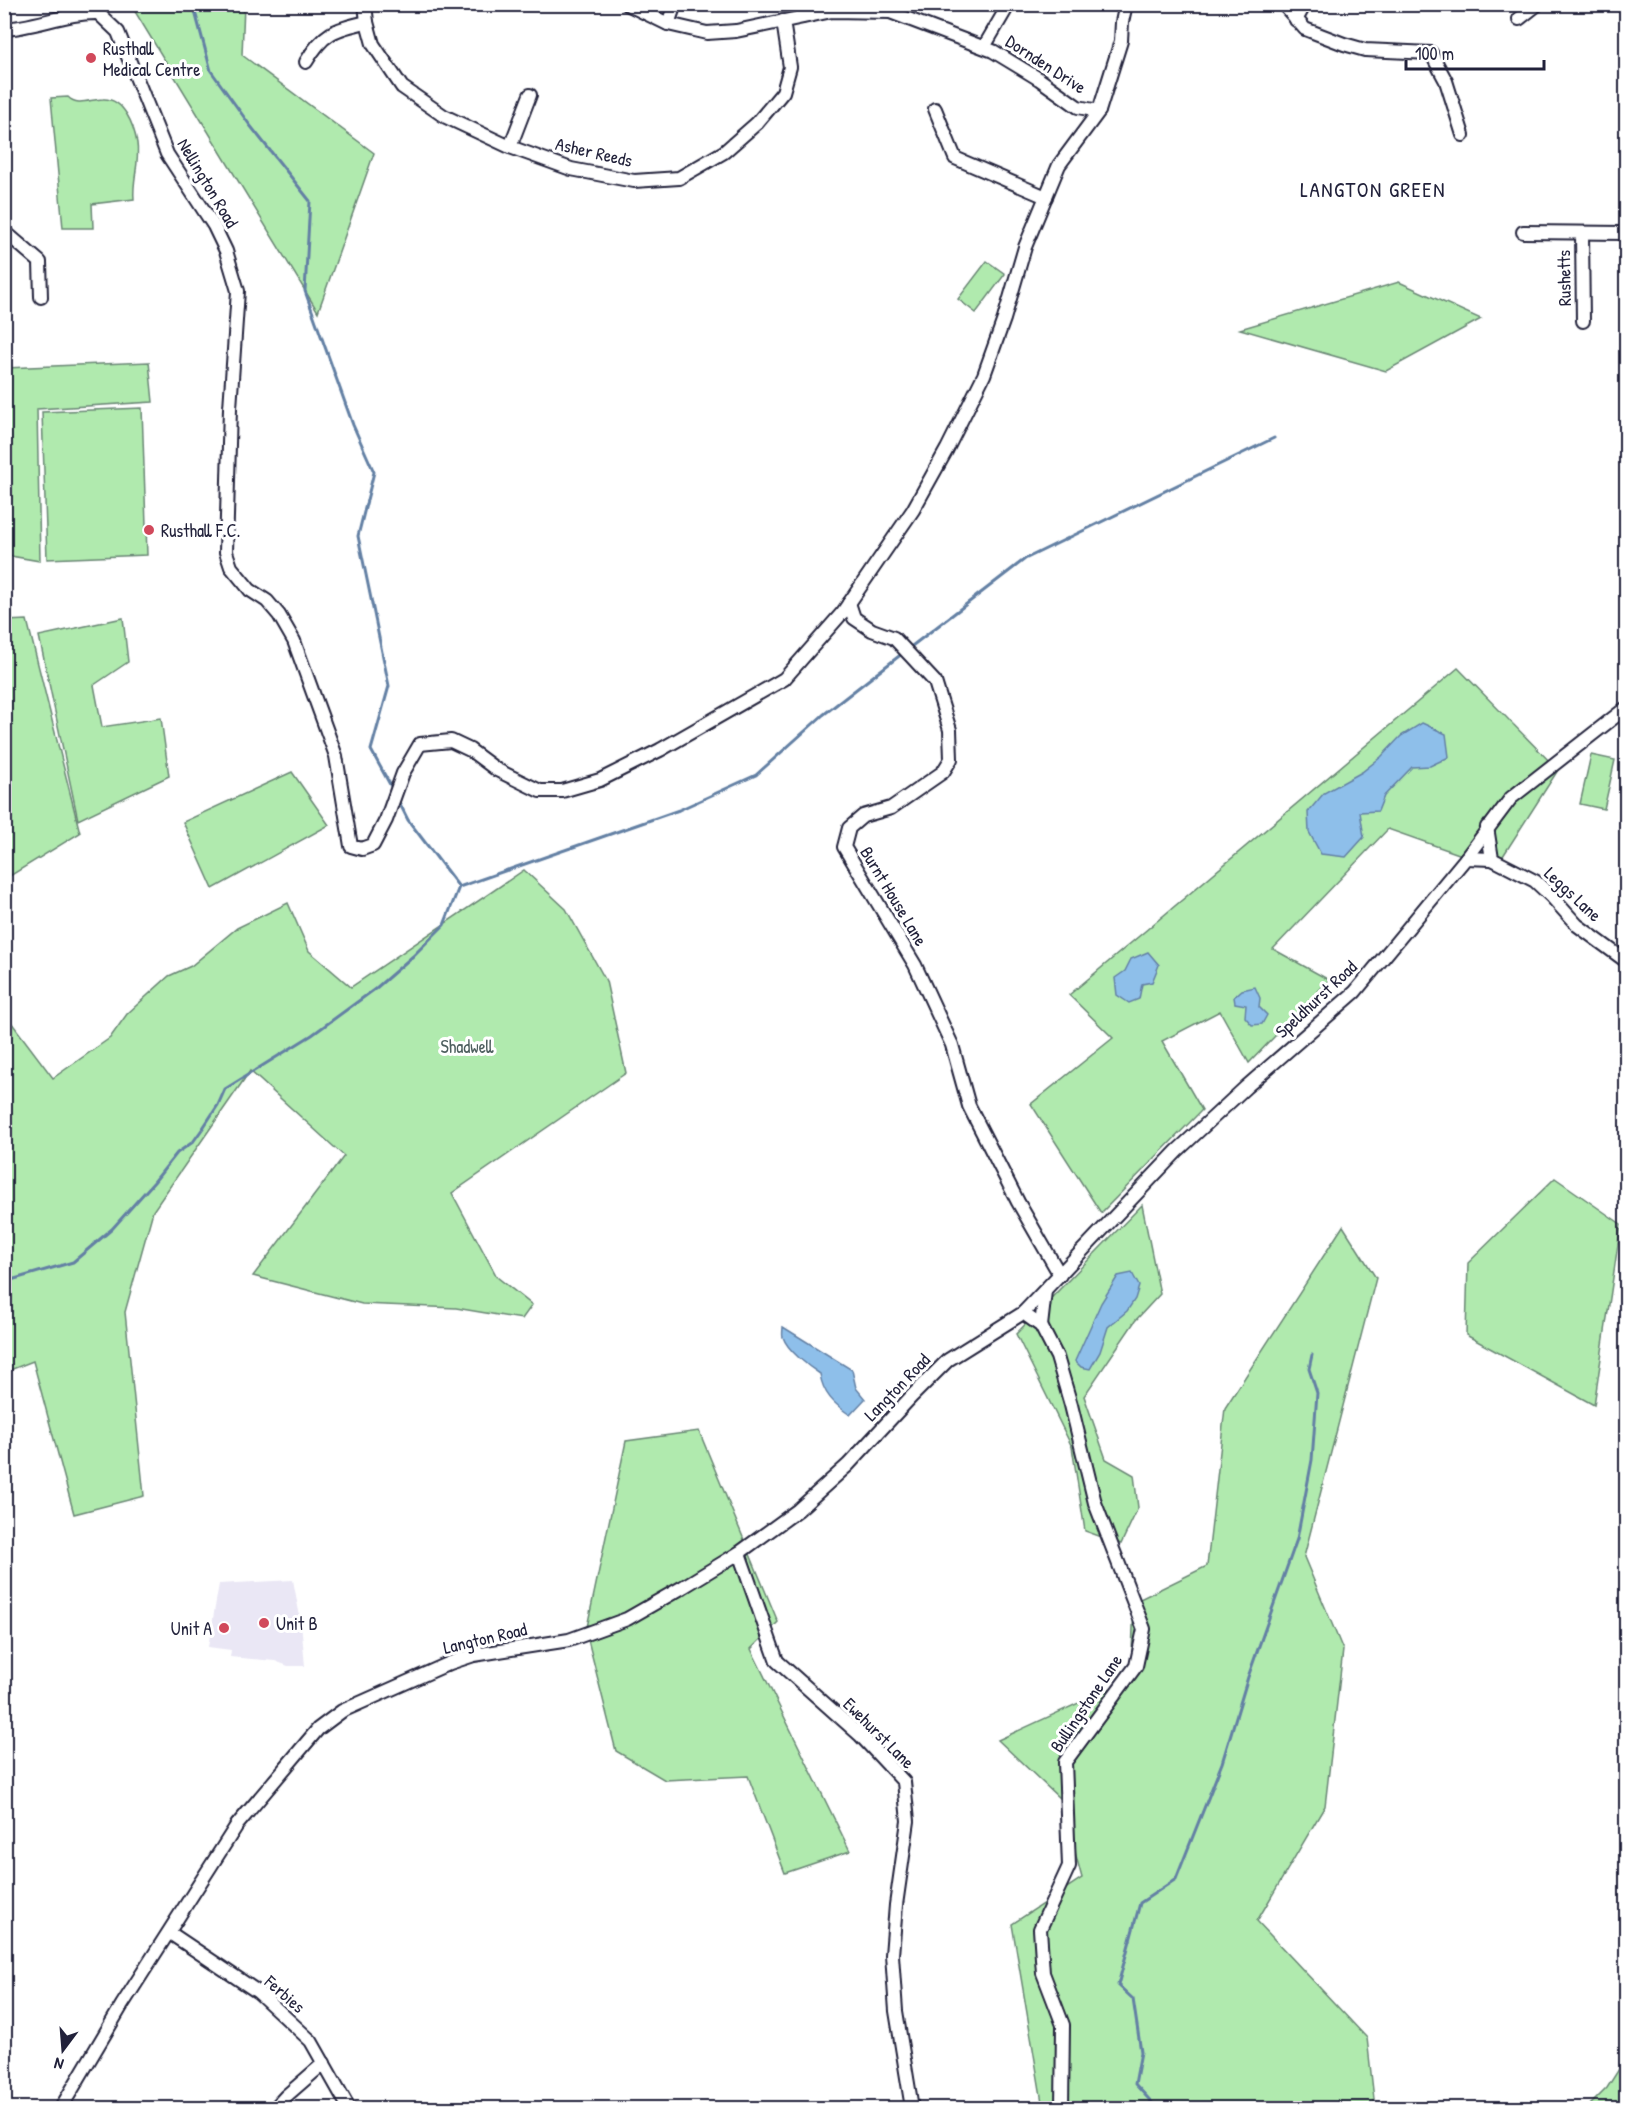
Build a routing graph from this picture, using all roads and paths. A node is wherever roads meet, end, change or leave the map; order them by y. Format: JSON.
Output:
{"nodes":[{"id":1,"x":366,"y":4,"type":"edge"},
{"id":2,"x":627,"y":4,"type":"edge"},
{"id":3,"x":675,"y":4,"type":"edge"},
{"id":4,"x":1006,"y":4,"type":"edge"},
{"id":5,"x":1126,"y":4,"type":"edge"},
{"id":6,"x":1283,"y":4,"type":"edge"},
{"id":7,"x":1305,"y":4,"type":"edge"},
{"id":8,"x":1538,"y":4,"type":"edge"},
{"id":9,"x":1620,"y":4,"type":"edge"},
{"id":10,"x":1626,"y":6,"type":"edge"},
{"id":11,"x":801,"y":11,"type":"edge"},
{"id":12,"x":1296,"y":20,"type":"junction"},
{"id":13,"x":1519,"y":20,"type":"dead end"},
{"id":14,"x":783,"y":21,"type":"junction"},
{"id":15,"x":367,"y":22,"type":"junction"},
{"id":16,"x":668,"y":24,"type":"junction"},
{"id":17,"x":4,"y":29,"type":"edge"},
{"id":18,"x":984,"y":47,"type":"junction"},
{"id":19,"x":306,"y":62,"type":"dead end"},
{"id":20,"x":530,"y":95,"type":"dead end"},
{"id":21,"x":935,"y":109,"type":"dead end"},
{"id":22,"x":1099,"y":111,"type":"junction"},
{"id":23,"x":1463,"y":135,"type":"dead end"},
{"id":24,"x":510,"y":147,"type":"junction"},
{"id":25,"x":1046,"y":197,"type":"junction"},
{"id":26,"x":4,"y":231,"type":"edge"},
{"id":27,"x":1522,"y":232,"type":"dead end"},
{"id":28,"x":1582,"y":233,"type":"junction"},
{"id":29,"x":1626,"y":233,"type":"edge"},
{"id":30,"x":41,"y":297,"type":"dead end"},
{"id":31,"x":1583,"y":321,"type":"dead end"},
{"id":32,"x":849,"y":603,"type":"junction"},
{"id":33,"x":1626,"y":708,"type":"edge"},
{"id":34,"x":1487,"y":827,"type":"junction"},
{"id":35,"x":1466,"y":858,"type":"junction"},
{"id":36,"x":1492,"y":859,"type":"junction"},
{"id":37,"x":1626,"y":961,"type":"edge"},
{"id":38,"x":1060,"y":1275,"type":"junction"},
{"id":39,"x":1045,"y":1291,"type":"junction"},
{"id":40,"x":1023,"y":1313,"type":"junction"},
{"id":41,"x":1041,"y":1326,"type":"junction"},
{"id":42,"x":739,"y":1553,"type":"junction"},
{"id":43,"x":170,"y":1933,"type":"junction"},
{"id":44,"x":324,"y":2063,"type":"junction"},
{"id":45,"x":61,"y":2109,"type":"edge"},
{"id":46,"x":276,"y":2109,"type":"edge"},
{"id":47,"x":350,"y":2109,"type":"edge"},
{"id":48,"x":912,"y":2109,"type":"edge"},
{"id":49,"x":1062,"y":2109,"type":"edge"}],
"edges":[{"from":1,"to":15,"type":"street","name":"Asher Reeds"},
{"from":2,"to":16,"type":"street","name":"Dornden Drive"},
{"from":3,"to":16,"type":"street"},
{"from":4,"to":18,"type":"street"},
{"from":5,"to":22,"type":"street"},
{"from":6,"to":12,"type":"street"},
{"from":7,"to":12,"type":"street"},
{"from":8,"to":13,"type":"street"},
{"from":9,"to":10,"type":"street"},
{"from":11,"to":14,"type":"street","name":"Dornden Drive"},
{"from":11,"to":18,"type":"street","name":"Dornden Drive"},
{"from":12,"to":23,"type":"street"},
{"from":14,"to":16,"type":"street","name":"Dornden Drive"},
{"from":14,"to":24,"type":"street","name":"Asher Reeds"},
{"from":15,"to":19,"type":"street"},
{"from":15,"to":24,"type":"street","name":"Asher Reeds"},
{"from":17,"to":32,"type":"street","name":"Nellington Road"},
{"from":18,"to":22,"type":"street","name":"Dornden Drive"},
{"from":20,"to":24,"type":"street"},
{"from":21,"to":25,"type":"street"},
{"from":22,"to":25,"type":"street"},
{"from":25,"to":32,"type":"street"},
{"from":26,"to":30,"type":"street"},
{"from":27,"to":28,"type":"street"},
{"from":28,"to":29,"type":"street"},
{"from":28,"to":31,"type":"street","name":"Rushetts"},
{"from":32,"to":38,"type":"street","name":"Burnt House Lane"},
{"from":33,"to":34,"type":"street","name":"Speldhurst Road"},
{"from":34,"to":35,"type":"street","name":"Speldhurst Road"},
{"from":34,"to":36,"type":"street"},
{"from":35,"to":36,"type":"street","name":"Leggs Lane"},
{"from":35,"to":38,"type":"street","name":"Speldhurst Road"},
{"from":36,"to":37,"type":"street","name":"Leggs Lane"},
{"from":38,"to":39,"type":"street","name":"Speldhurst Road"},
{"from":39,"to":40,"type":"street","name":"Speldhurst Road"},
{"from":39,"to":41,"type":"street"},
{"from":40,"to":41,"type":"street","name":"Bullingstone Lane"},
{"from":40,"to":42,"type":"street","name":"Langton Road"},
{"from":41,"to":49,"type":"street","name":"Bullingstone Lane"},
{"from":42,"to":43,"type":"street","name":"Langton Road"},
{"from":42,"to":48,"type":"street","name":"Ewehurst Lane"},
{"from":43,"to":44,"type":"street","name":"Ferbies"},
{"from":43,"to":45,"type":"street","name":"Langton Road"},
{"from":44,"to":46,"type":"street"},
{"from":44,"to":47,"type":"street","name":"Ferbies"}]}
